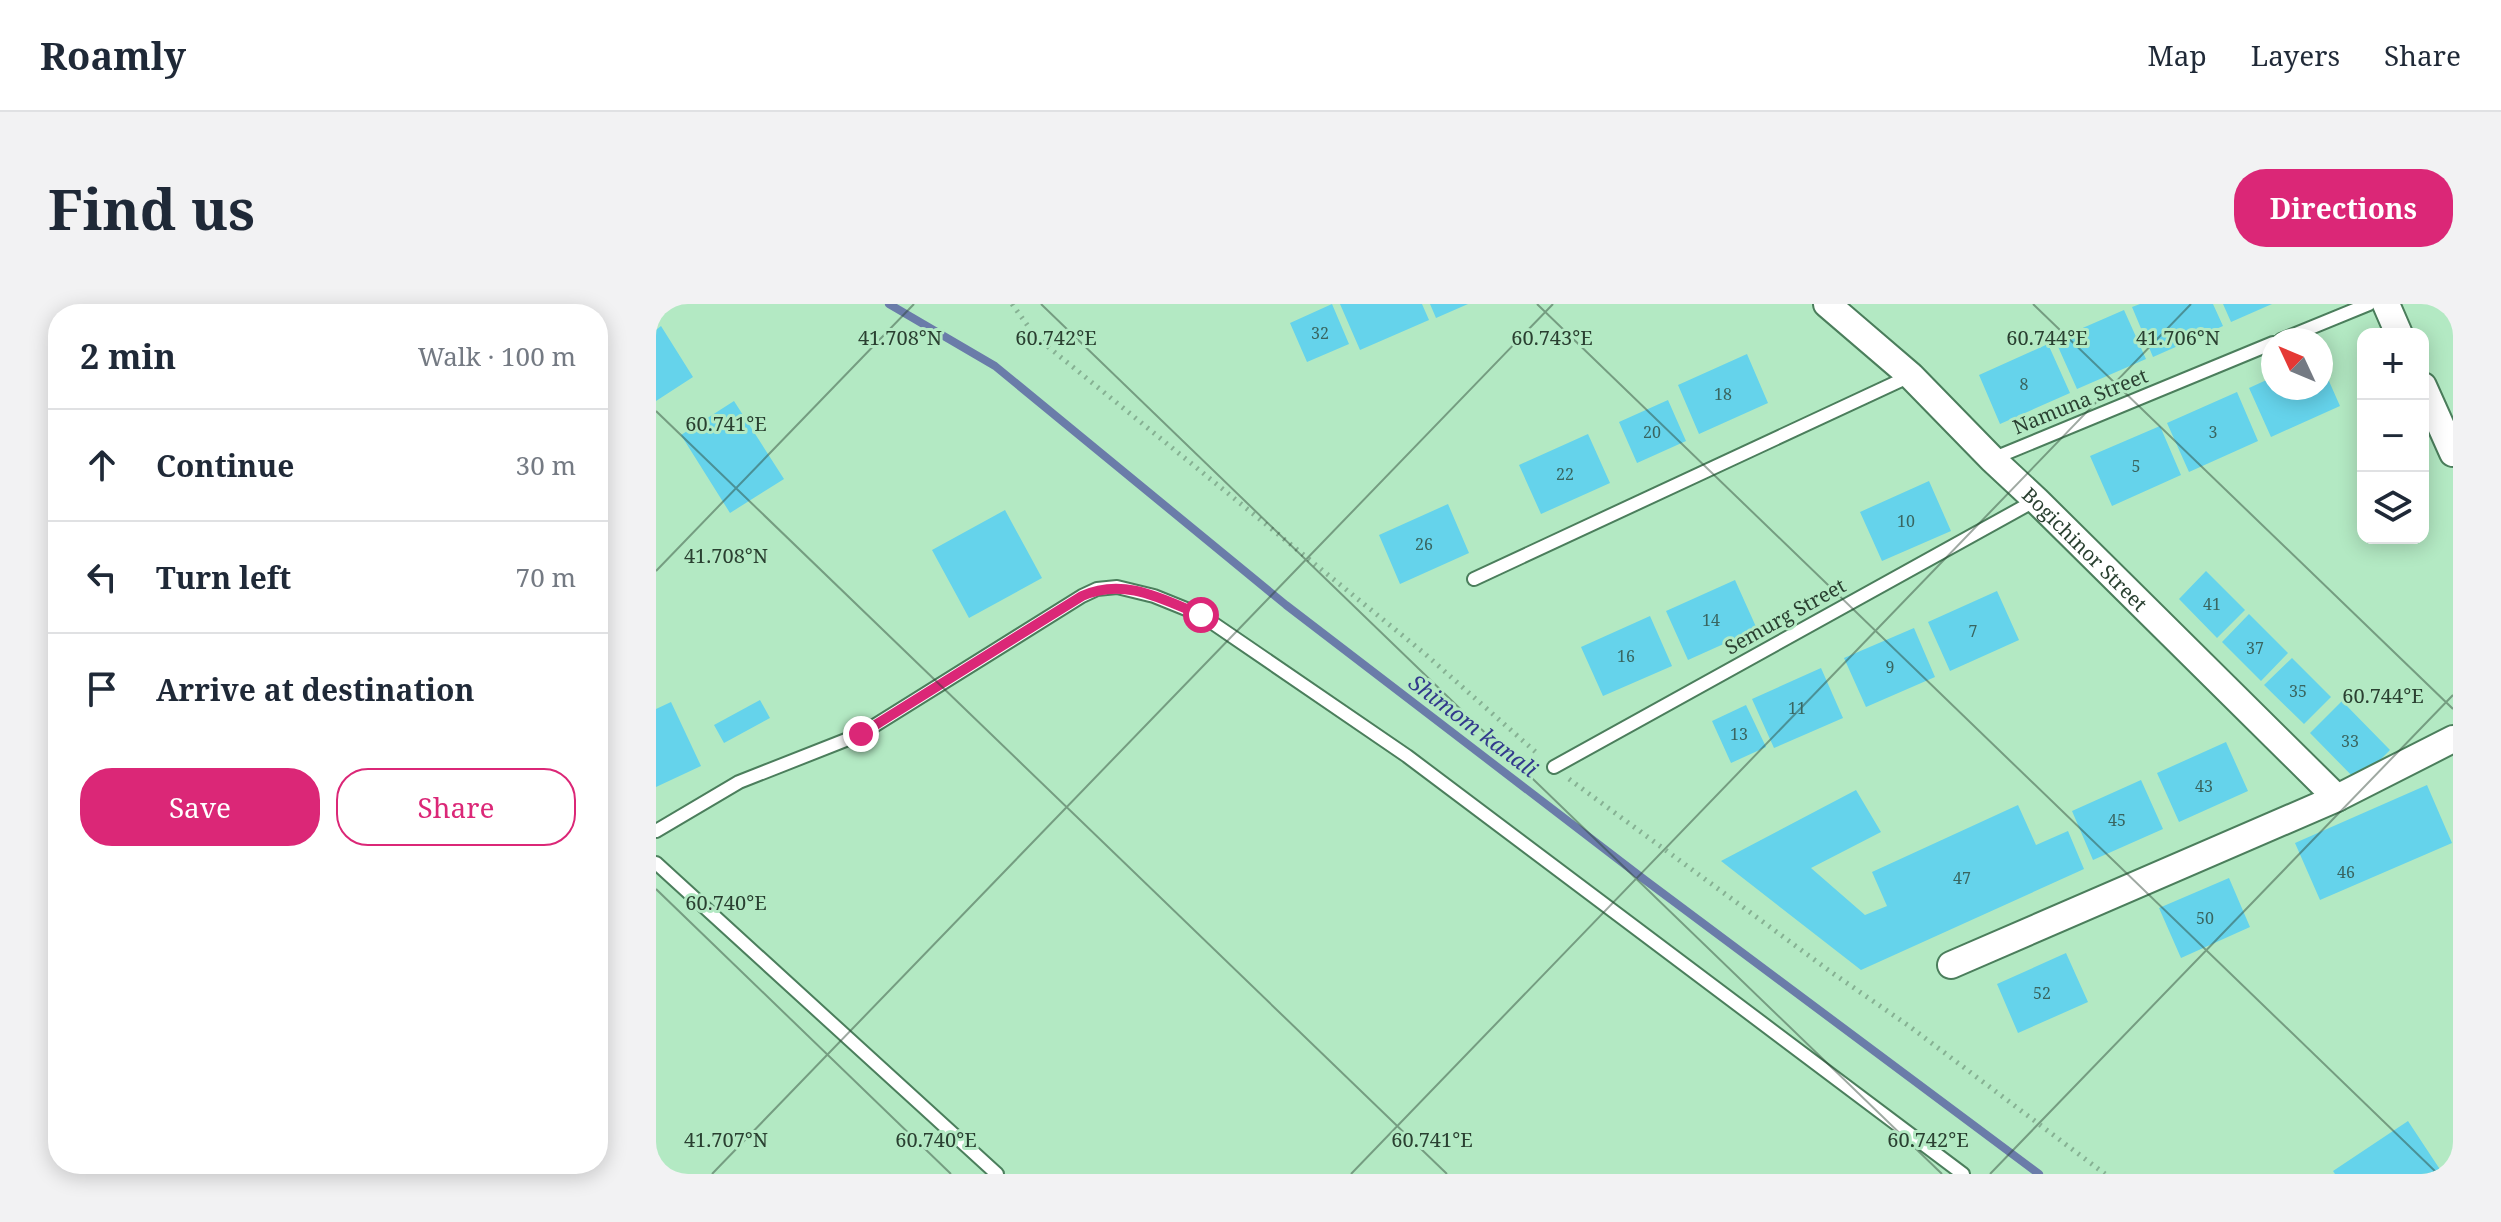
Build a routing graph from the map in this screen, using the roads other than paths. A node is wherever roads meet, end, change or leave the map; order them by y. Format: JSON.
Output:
{"nodes":[{"id":1,"x":1827,"y":304,"type":"edge"},
{"id":2,"x":2369,"y":304,"type":"edge"},
{"id":3,"x":2386,"y":304,"type":"edge"},
{"id":4,"x":2310,"y":328,"type":"edge"},
{"id":5,"x":2396,"y":328,"type":"edge"},
{"id":6,"x":2261,"y":348,"type":"edge"},
{"id":7,"x":1911,"y":376,"type":"junction"},
{"id":8,"x":2429,"y":399,"type":"edge"},
{"id":9,"x":2453,"y":453,"type":"edge"},
{"id":10,"x":1992,"y":459,"type":"junction"},
{"id":11,"x":2036,"y":500,"type":"junction"},
{"id":12,"x":1474,"y":579,"type":"dead end"},
{"id":13,"x":2453,"y":739,"type":"edge"},
{"id":14,"x":1554,"y":767,"type":"dead end"},
{"id":15,"x":2337,"y":798,"type":"junction"},
{"id":16,"x":656,"y":831,"type":"edge"},
{"id":17,"x":656,"y":863,"type":"edge"},
{"id":18,"x":1951,"y":965,"type":"dead end"},
{"id":19,"x":997,"y":1174,"type":"edge"},
{"id":20,"x":1963,"y":1174,"type":"edge"}],
"edges":[{"from":1,"to":7,"type":"street","name":"Bogichinor Street"},
{"from":2,"to":4,"type":"lane"},
{"from":3,"to":5,"type":"street"},
{"from":6,"to":10,"type":"lane","name":"Namuna Street"},
{"from":7,"to":10,"type":"street","name":"Bogichinor Street"},
{"from":7,"to":12,"type":"lane"},
{"from":8,"to":9,"type":"street"},
{"from":10,"to":11,"type":"street","name":"Bogichinor Street"},
{"from":11,"to":14,"type":"lane","name":"Semurg Street"},
{"from":11,"to":15,"type":"street","name":"Bogichinor Street"},
{"from":13,"to":15,"type":"street"},
{"from":15,"to":18,"type":"street"},
{"from":16,"to":20,"type":"lane"},
{"from":17,"to":19,"type":"lane"}]}
